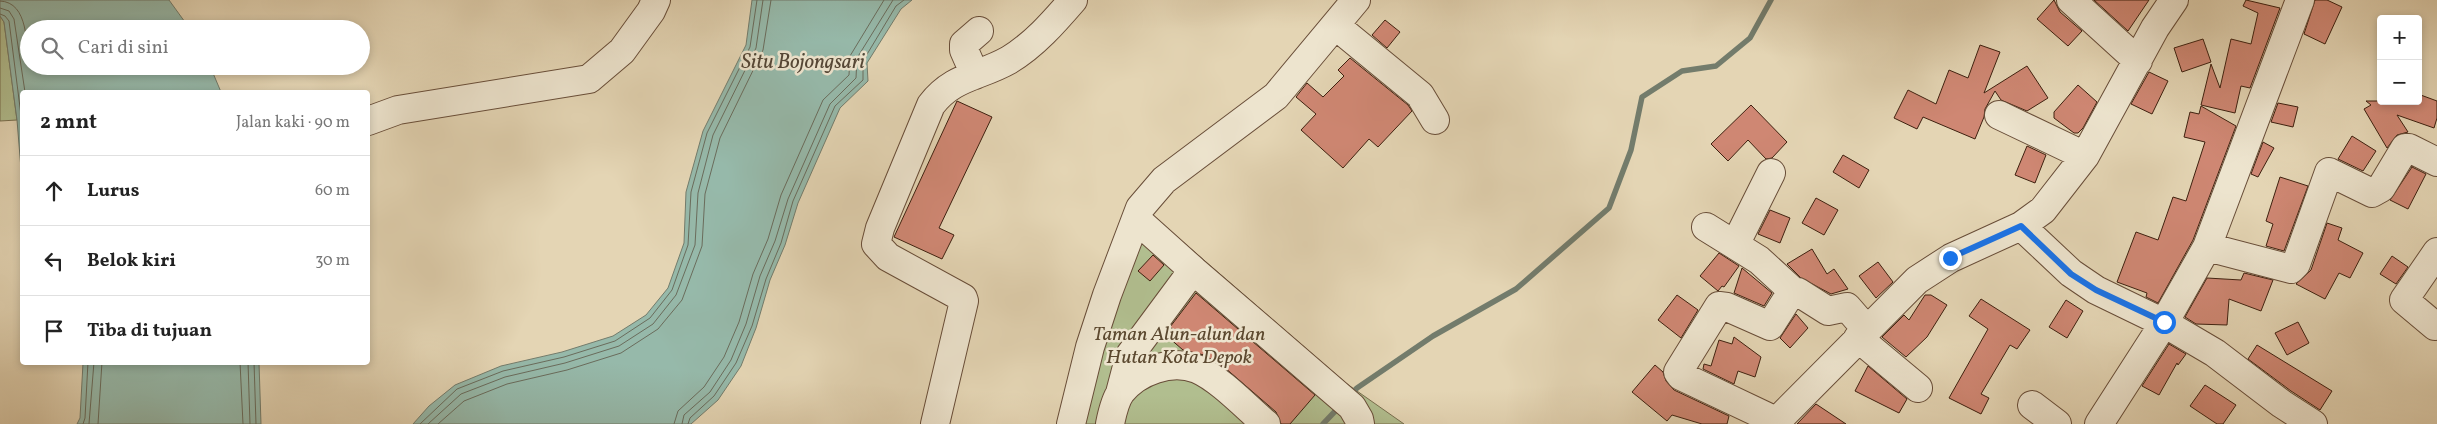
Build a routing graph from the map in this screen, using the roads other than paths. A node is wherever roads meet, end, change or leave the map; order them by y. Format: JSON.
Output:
{"nodes":[{"id":1,"x":656,"y":0,"type":"edge"},
{"id":2,"x":1073,"y":0,"type":"edge"},
{"id":3,"x":1356,"y":0,"type":"edge"},
{"id":4,"x":2071,"y":0,"type":"edge"},
{"id":5,"x":2174,"y":0,"type":"edge"},
{"id":6,"x":2300,"y":0,"type":"edge"},
{"id":7,"x":1336,"y":26,"type":"junction"},
{"id":8,"x":979,"y":31,"type":"dead end"},
{"id":9,"x":2138,"y":62,"type":"junction"},
{"id":10,"x":975,"y":75,"type":"junction"},
{"id":11,"x":1998,"y":115,"type":"dead end"},
{"id":12,"x":370,"y":120,"type":"edge"},
{"id":13,"x":1435,"y":120,"type":"dead end"},
{"id":14,"x":2085,"y":156,"type":"junction"},
{"id":15,"x":2437,"y":162,"type":"edge"},
{"id":16,"x":1771,"y":173,"type":"dead end"},
{"id":17,"x":1136,"y":219,"type":"junction"},
{"id":18,"x":2021,"y":226,"type":"junction"},
{"id":19,"x":1706,"y":227,"type":"dead end"},
{"id":20,"x":1736,"y":245,"type":"junction"},
{"id":21,"x":2207,"y":247,"type":"junction"},
{"id":22,"x":2437,"y":252,"type":"edge"},
{"id":23,"x":1194,"y":270,"type":"junction"},
{"id":24,"x":1794,"y":292,"type":"junction"},
{"id":25,"x":2164,"y":322,"type":"junction"},
{"id":26,"x":2435,"y":326,"type":"dead end"},
{"id":27,"x":1862,"y":334,"type":"junction"},
{"id":28,"x":1918,"y":388,"type":"dead end"},
{"id":29,"x":1120,"y":393,"type":"junction"},
{"id":30,"x":2032,"y":405,"type":"dead end"},
{"id":31,"x":1350,"y":409,"type":"edge"},
{"id":32,"x":1775,"y":423,"type":"edge"},
{"id":33,"x":935,"y":424,"type":"edge"},
{"id":34,"x":1071,"y":424,"type":"edge"},
{"id":35,"x":1110,"y":424,"type":"edge"},
{"id":36,"x":1266,"y":424,"type":"edge"},
{"id":37,"x":2057,"y":424,"type":"edge"},
{"id":38,"x":2099,"y":424,"type":"edge"},
{"id":39,"x":2313,"y":424,"type":"edge"}],
"edges":[{"from":1,"to":12,"type":"street"},
{"from":2,"to":10,"type":"street"},
{"from":3,"to":7,"type":"street"},
{"from":4,"to":9,"type":"street"},
{"from":5,"to":9,"type":"street"},
{"from":6,"to":21,"type":"street"},
{"from":7,"to":13,"type":"street"},
{"from":7,"to":17,"type":"street"},
{"from":8,"to":10,"type":"street"},
{"from":9,"to":14,"type":"street"},
{"from":10,"to":33,"type":"street"},
{"from":11,"to":14,"type":"street"},
{"from":14,"to":18,"type":"street"},
{"from":15,"to":21,"type":"street"},
{"from":16,"to":20,"type":"street"},
{"from":17,"to":23,"type":"street"},
{"from":17,"to":34,"type":"street"},
{"from":18,"to":25,"type":"street"},
{"from":18,"to":27,"type":"street"},
{"from":19,"to":20,"type":"street"},
{"from":20,"to":24,"type":"street"},
{"from":21,"to":25,"type":"street"},
{"from":22,"to":26,"type":"street"},
{"from":23,"to":29,"type":"street"},
{"from":23,"to":31,"type":"street"},
{"from":24,"to":27,"type":"street"},
{"from":24,"to":32,"type":"street"},
{"from":25,"to":38,"type":"street"},
{"from":25,"to":39,"type":"street"},
{"from":27,"to":28,"type":"street"},
{"from":27,"to":32,"type":"street"},
{"from":29,"to":35,"type":"street"},
{"from":29,"to":36,"type":"street"},
{"from":30,"to":37,"type":"street"}]}
